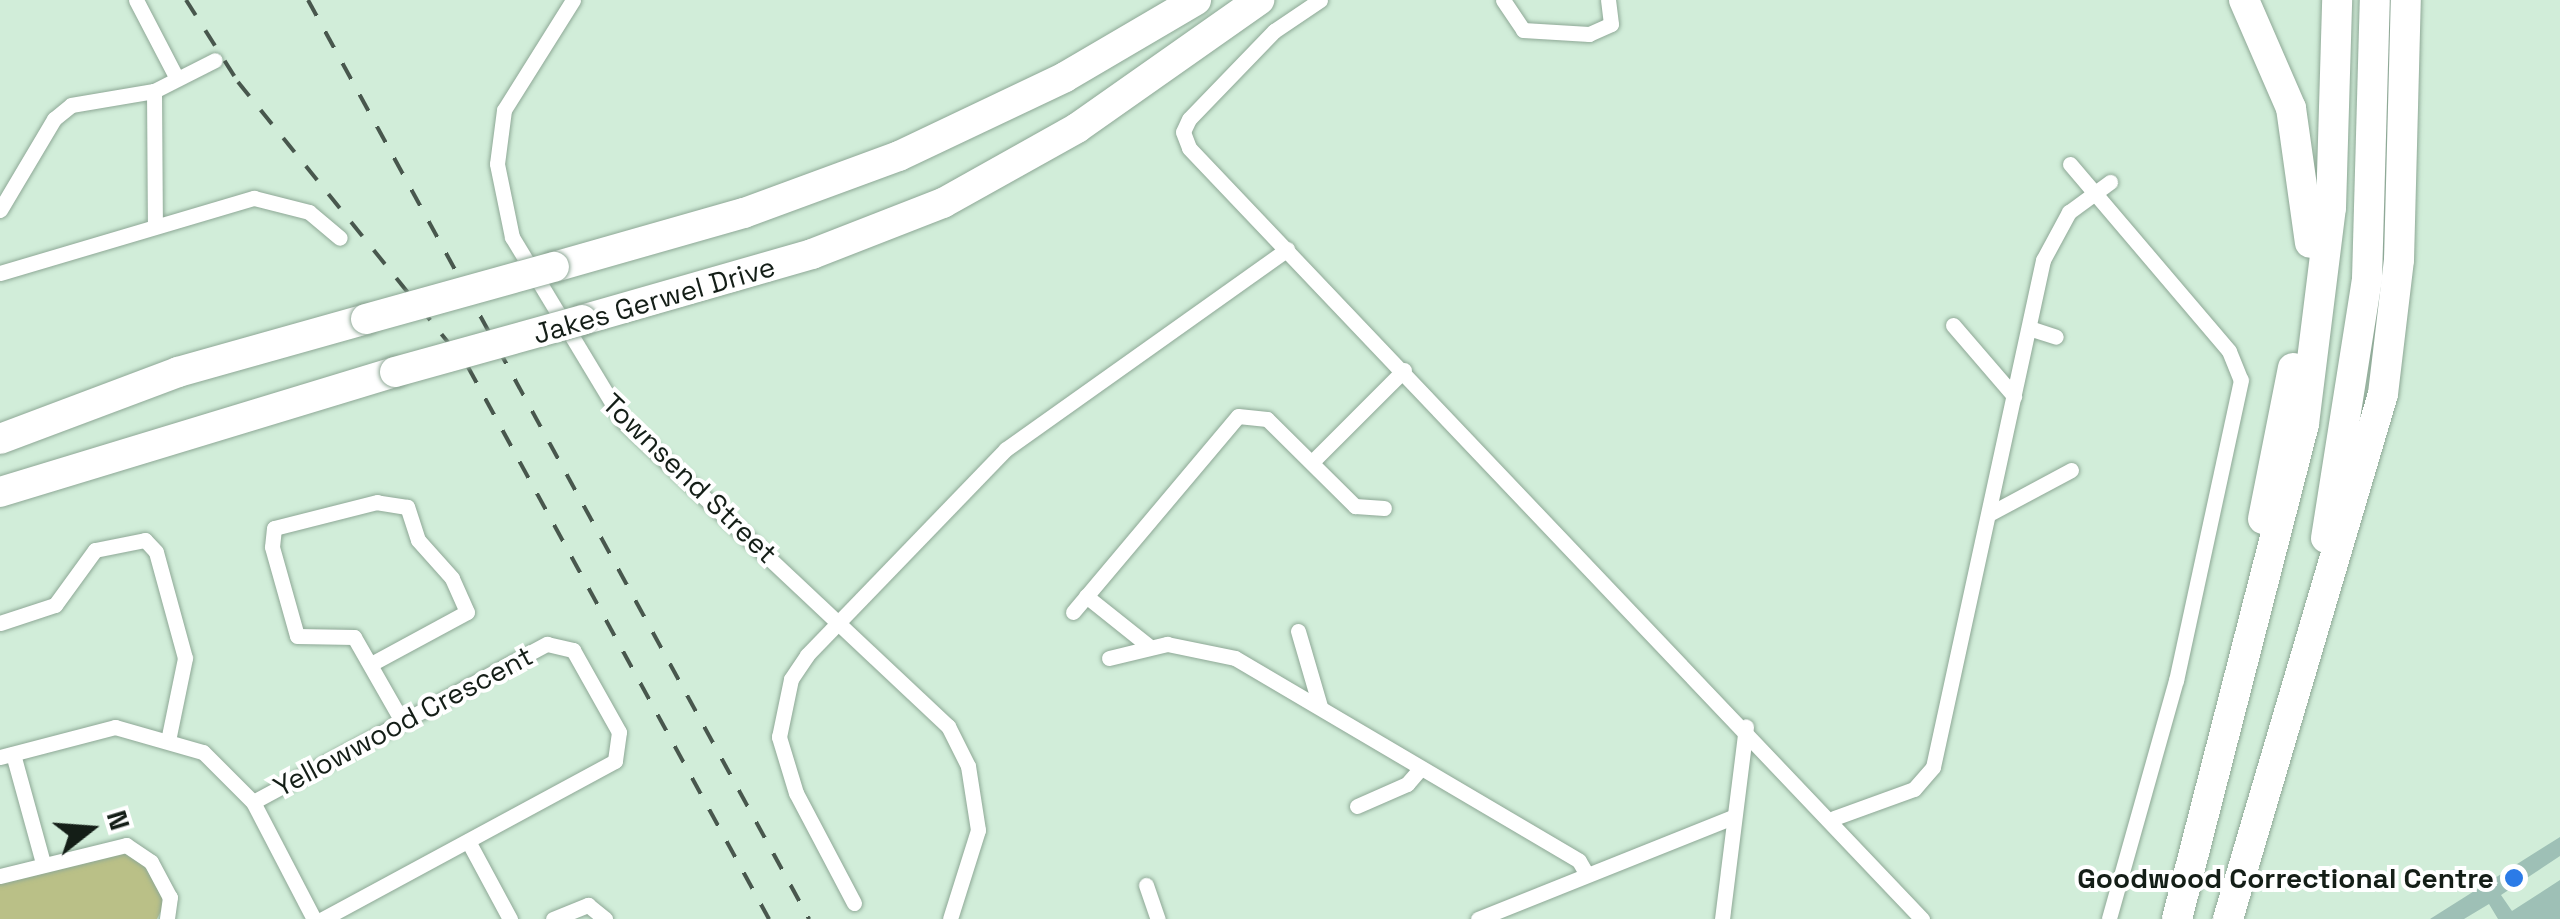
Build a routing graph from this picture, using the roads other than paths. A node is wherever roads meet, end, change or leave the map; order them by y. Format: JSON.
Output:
{"nodes":[{"id":1,"x":136,"y":0,"type":"edge"},
{"id":2,"x":573,"y":0,"type":"edge"},
{"id":3,"x":1196,"y":0,"type":"edge"},
{"id":4,"x":1259,"y":0,"type":"edge"},
{"id":5,"x":1320,"y":0,"type":"edge"},
{"id":6,"x":1503,"y":0,"type":"edge"},
{"id":7,"x":1608,"y":0,"type":"edge"},
{"id":8,"x":2244,"y":0,"type":"edge"},
{"id":9,"x":2318,"y":0,"type":"edge"},
{"id":10,"x":2337,"y":0,"type":"edge"},
{"id":11,"x":2376,"y":0,"type":"edge"},
{"id":12,"x":2406,"y":0,"type":"edge"},
{"id":13,"x":2415,"y":0,"type":"edge"},
{"id":14,"x":215,"y":60,"type":"dead end"},
{"id":15,"x":175,"y":74,"type":"junction"},
{"id":16,"x":154,"y":91,"type":"junction"},
{"id":17,"x":2070,"y":164,"type":"dead end"},
{"id":18,"x":2104,"y":186,"type":"junction"},
{"id":19,"x":0,"y":210,"type":"edge"},
{"id":20,"x":155,"y":224,"type":"junction"},
{"id":21,"x":340,"y":238,"type":"dead end"},
{"id":22,"x":2310,"y":243,"type":"junction"},
{"id":23,"x":1287,"y":249,"type":"junction"},
{"id":24,"x":0,"y":273,"type":"edge"},
{"id":25,"x":1953,"y":325,"type":"dead end"},
{"id":26,"x":2029,"y":328,"type":"junction"},
{"id":27,"x":2056,"y":336,"type":"dead end"},
{"id":28,"x":1404,"y":370,"type":"junction"},
{"id":29,"x":2386,"y":382,"type":"junction"},
{"id":30,"x":2014,"y":396,"type":"junction"},
{"id":31,"x":0,"y":439,"type":"edge"},
{"id":32,"x":1312,"y":462,"type":"junction"},
{"id":33,"x":2070,"y":470,"type":"dead end"},
{"id":34,"x":0,"y":492,"type":"edge"},
{"id":35,"x":1384,"y":508,"type":"dead end"},
{"id":36,"x":1989,"y":514,"type":"junction"},
{"id":37,"x":1086,"y":596,"type":"junction"},
{"id":38,"x":1073,"y":612,"type":"dead end"},
{"id":39,"x":840,"y":620,"type":"junction"},
{"id":40,"x":0,"y":623,"type":"edge"},
{"id":41,"x":1298,"y":630,"type":"dead end"},
{"id":42,"x":1150,"y":647,"type":"junction"},
{"id":43,"x":1109,"y":658,"type":"dead end"},
{"id":44,"x":371,"y":664,"type":"junction"},
{"id":45,"x":1320,"y":706,"type":"junction"},
{"id":46,"x":402,"y":721,"type":"junction"},
{"id":47,"x":1746,"y":726,"type":"junction"},
{"id":48,"x":168,"y":741,"type":"junction"},
{"id":49,"x":6,"y":756,"type":"edge"},
{"id":50,"x":1422,"y":768,"type":"junction"},
{"id":51,"x":252,"y":802,"type":"junction"},
{"id":52,"x":1357,"y":806,"type":"dead end"},
{"id":53,"x":1733,"y":817,"type":"junction"},
{"id":54,"x":1834,"y":818,"type":"junction"},
{"id":55,"x":2202,"y":826,"type":"junction"},
{"id":56,"x":468,"y":842,"type":"junction"},
{"id":57,"x":43,"y":864,"type":"junction"},
{"id":58,"x":1586,"y":873,"type":"junction"},
{"id":59,"x":0,"y":876,"type":"edge"},
{"id":60,"x":1146,"y":885,"type":"dead end"},
{"id":61,"x":854,"y":903,"type":"dead end"},
{"id":62,"x":1503,"y":914,"type":"edge"},
{"id":63,"x":167,"y":919,"type":"edge"},
{"id":64,"x":314,"y":919,"type":"edge"},
{"id":65,"x":323,"y":919,"type":"edge"},
{"id":66,"x":510,"y":919,"type":"edge"},
{"id":67,"x":553,"y":919,"type":"edge"},
{"id":68,"x":605,"y":919,"type":"edge"},
{"id":69,"x":950,"y":919,"type":"edge"},
{"id":70,"x":1158,"y":919,"type":"edge"},
{"id":71,"x":1478,"y":919,"type":"edge"},
{"id":72,"x":1722,"y":919,"type":"edge"},
{"id":73,"x":1922,"y":919,"type":"edge"},
{"id":74,"x":2109,"y":919,"type":"edge"},
{"id":75,"x":2177,"y":919,"type":"edge"},
{"id":76,"x":2228,"y":919,"type":"edge"}],
"edges":[{"from":1,"to":15,"type":"street"},
{"from":2,"to":39,"type":"street","name":"Townsend Street"},
{"from":3,"to":31,"type":"highway","bridge":true},
{"from":4,"to":34,"type":"highway","name":"Jakes Gerwel Drive","bridge":true},
{"from":5,"to":23,"type":"street"},
{"from":6,"to":7,"type":"street"},
{"from":8,"to":22,"type":"highway"},
{"from":9,"to":22,"type":"highway"},
{"from":10,"to":55,"type":"highway"},
{"from":11,"to":76,"type":"highway"},
{"from":12,"to":29,"type":"highway"},
{"from":13,"to":29,"type":"highway"},
{"from":14,"to":15,"type":"street"},
{"from":15,"to":16,"type":"street"},
{"from":16,"to":19,"type":"street"},
{"from":16,"to":20,"type":"street"},
{"from":17,"to":18,"type":"street"},
{"from":18,"to":26,"type":"street"},
{"from":18,"to":74,"type":"street"},
{"from":20,"to":21,"type":"street"},
{"from":20,"to":24,"type":"street"},
{"from":22,"to":55,"type":"highway"},
{"from":23,"to":28,"type":"street"},
{"from":23,"to":39,"type":"street"},
{"from":25,"to":30,"type":"street"},
{"from":26,"to":27,"type":"street"},
{"from":26,"to":30,"type":"street"},
{"from":28,"to":32,"type":"street"},
{"from":28,"to":47,"type":"street"},
{"from":29,"to":76,"type":"highway"},
{"from":30,"to":36,"type":"street"},
{"from":32,"to":35,"type":"street"},
{"from":32,"to":37,"type":"street"},
{"from":33,"to":36,"type":"street"},
{"from":36,"to":54,"type":"street"},
{"from":37,"to":38,"type":"street"},
{"from":37,"to":42,"type":"street"},
{"from":39,"to":61,"type":"street"},
{"from":39,"to":69,"type":"street","name":"Townsend Street"},
{"from":40,"to":48,"type":"street"},
{"from":41,"to":45,"type":"street"},
{"from":42,"to":43,"type":"street"},
{"from":42,"to":45,"type":"street"},
{"from":44,"to":44,"type":"street","name":"Yellowwood Crescent"},
{"from":44,"to":46,"type":"street","name":"Yellowwood Crescent"},
{"from":45,"to":50,"type":"street"},
{"from":46,"to":51,"type":"street","name":"Yellowwood Crescent"},
{"from":46,"to":56,"type":"street","name":"Yellowwood Crescent"},
{"from":47,"to":53,"type":"street"},
{"from":47,"to":54,"type":"street"},
{"from":48,"to":49,"type":"street"},
{"from":48,"to":51,"type":"street"},
{"from":49,"to":57,"type":"street"},
{"from":50,"to":52,"type":"street"},
{"from":50,"to":58,"type":"street"},
{"from":51,"to":64,"type":"street"},
{"from":53,"to":58,"type":"street"},
{"from":53,"to":72,"type":"street"},
{"from":54,"to":73,"type":"street"},
{"from":55,"to":75,"type":"highway"},
{"from":56,"to":65,"type":"street","name":"Yellowwood Crescent"},
{"from":56,"to":66,"type":"street"},
{"from":57,"to":59,"type":"street"},
{"from":57,"to":63,"type":"street"},
{"from":58,"to":62,"type":"street"},
{"from":60,"to":70,"type":"street"},
{"from":62,"to":71,"type":"street"},
{"from":67,"to":68,"type":"street"}]}
